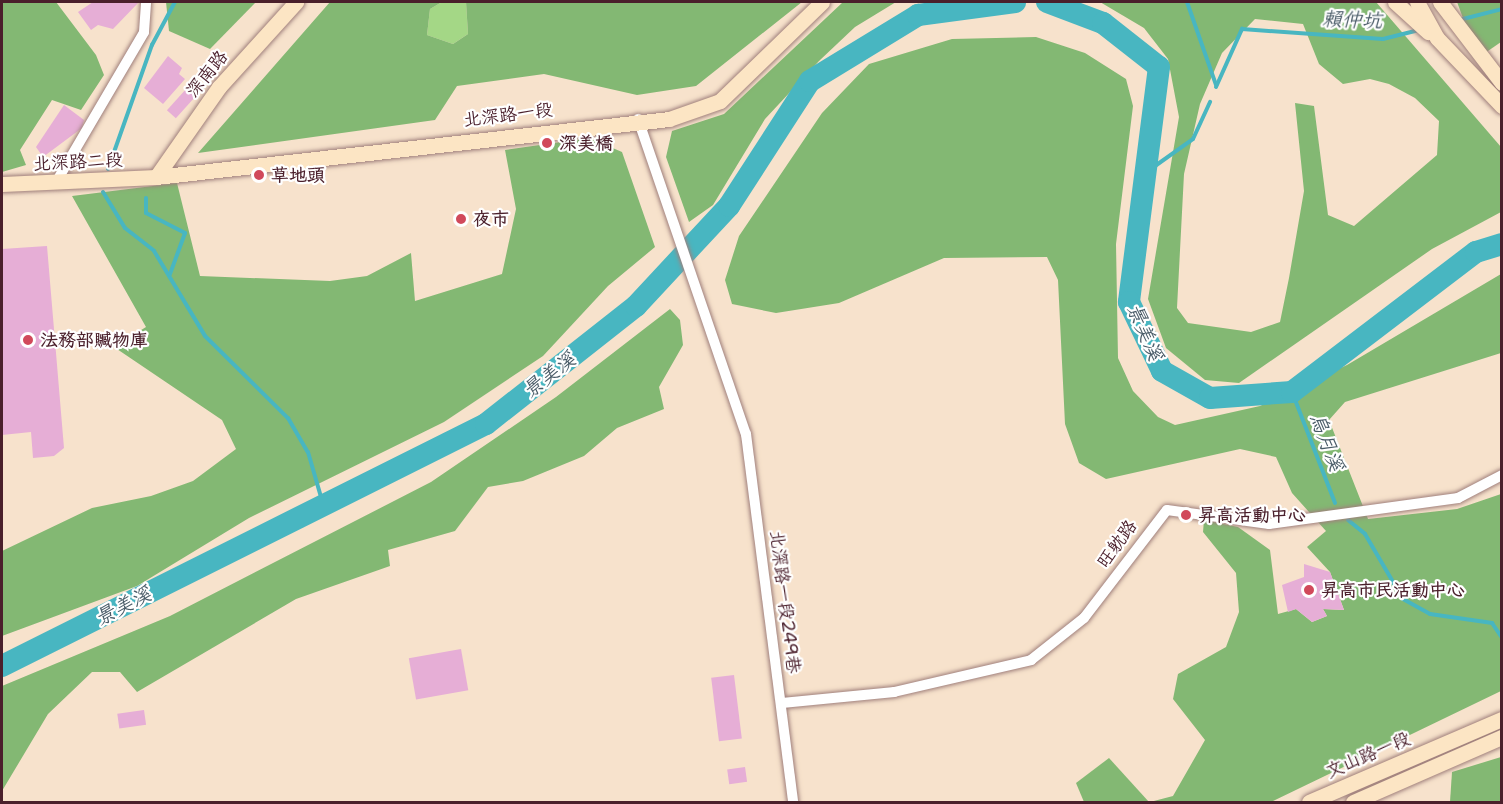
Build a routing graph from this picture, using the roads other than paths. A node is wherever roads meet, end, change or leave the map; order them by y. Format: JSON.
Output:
{"nodes":[{"id":1,"x":146,"y":2,"type":"edge"},
{"id":2,"x":296,"y":2,"type":"edge"},
{"id":3,"x":822,"y":2,"type":"edge"},
{"id":4,"x":1395,"y":2,"type":"edge"},
{"id":5,"x":1417,"y":2,"type":"edge"},
{"id":6,"x":1440,"y":2,"type":"edge"},
{"id":7,"x":1448,"y":2,"type":"edge"},
{"id":8,"x":1450,"y":22,"type":"junction"},
{"id":9,"x":1437,"y":38,"type":"junction"},
{"id":10,"x":1502,"y":83,"type":"edge"},
{"id":11,"x":1502,"y":106,"type":"edge"},
{"id":12,"x":638,"y":119,"type":"junction"},
{"id":13,"x":156,"y":177,"type":"junction"},
{"id":14,"x":2,"y":184,"type":"edge"},
{"id":15,"x":55,"y":184,"type":"junction"},
{"id":16,"x":1502,"y":475,"type":"edge"},
{"id":17,"x":782,"y":703,"type":"junction"},
{"id":18,"x":1502,"y":719,"type":"edge"},
{"id":19,"x":1502,"y":737,"type":"edge"},
{"id":20,"x":793,"y":802,"type":"edge"},
{"id":21,"x":1309,"y":802,"type":"edge"},
{"id":22,"x":1353,"y":802,"type":"edge"}],
"edges":[{"from":1,"to":15,"type":"street"},
{"from":2,"to":13,"type":"main road","name":"深南路"},
{"from":3,"to":12,"type":"main road","name":"北深路一段"},
{"from":4,"to":9,"type":"main road"},
{"from":5,"to":9,"type":"main road"},
{"from":6,"to":8,"type":"main road"},
{"from":7,"to":8,"type":"main road"},
{"from":8,"to":10,"type":"main road"},
{"from":9,"to":11,"type":"main road"},
{"from":12,"to":13,"type":"main road","name":"北深路一段"},
{"from":12,"to":17,"type":"street","name":"北深路一段249巷"},
{"from":13,"to":15,"type":"main road","name":"北深路二段"},
{"from":14,"to":15,"type":"main road","name":"北深路二段"},
{"from":16,"to":17,"type":"street","name":"旺躭路"},
{"from":17,"to":20,"type":"street","name":"北深路一段249巷"},
{"from":18,"to":21,"type":"main road","name":"文山路一段"},
{"from":19,"to":22,"type":"main road","name":"文山路一段"}]}
